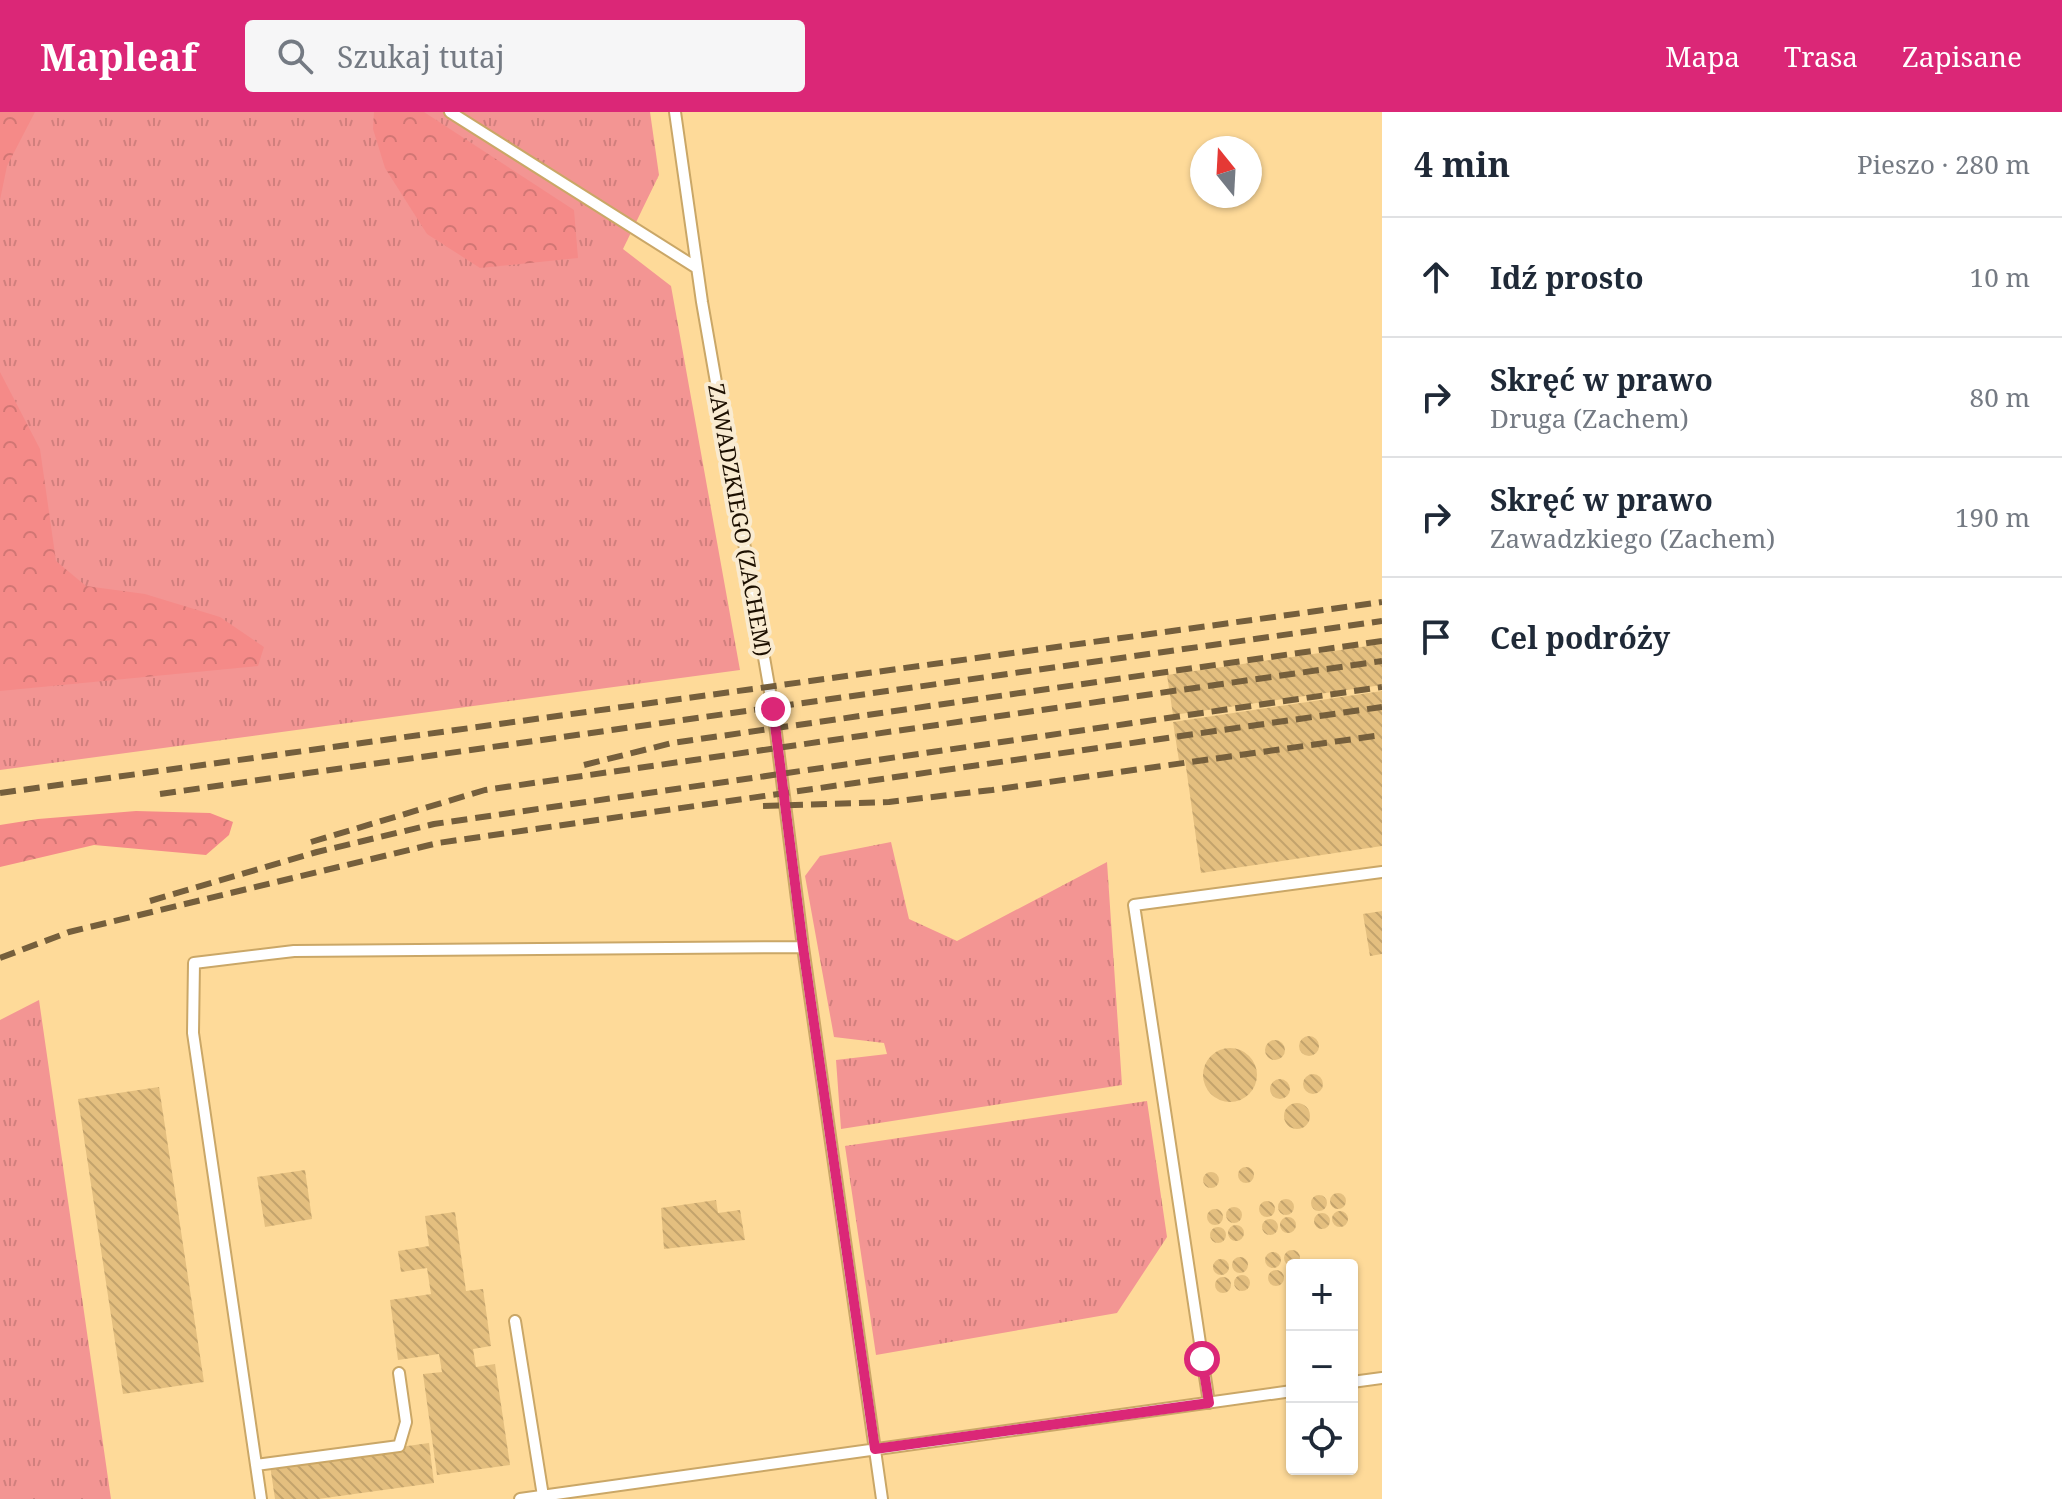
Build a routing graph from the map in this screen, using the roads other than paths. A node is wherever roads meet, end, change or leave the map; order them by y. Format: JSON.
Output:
{"nodes":[{"id":1,"x":450,"y":112,"type":"edge"},
{"id":2,"x":675,"y":112,"type":"edge"},
{"id":3,"x":697,"y":268,"type":"junction"},
{"id":4,"x":1382,"y":872,"type":"edge"},
{"id":5,"x":803,"y":947,"type":"junction"},
{"id":6,"x":515,"y":1321,"type":"dead end"},
{"id":7,"x":399,"y":1373,"type":"dead end"},
{"id":8,"x":1382,"y":1378,"type":"edge"},
{"id":9,"x":1358,"y":1381,"type":"edge"},
{"id":10,"x":1286,"y":1392,"type":"edge"},
{"id":11,"x":1209,"y":1403,"type":"junction"},
{"id":12,"x":875,"y":1449,"type":"junction"},
{"id":13,"x":256,"y":1465,"type":"junction"},
{"id":14,"x":543,"y":1496,"type":"junction"},
{"id":15,"x":261,"y":1499,"type":"edge"},
{"id":16,"x":520,"y":1499,"type":"edge"},
{"id":17,"x":882,"y":1499,"type":"edge"}],
"edges":[{"from":1,"to":3,"type":"lane"},
{"from":2,"to":3,"type":"lane","name":"ZAWADZKIEGO (ZACHEM)"},
{"from":3,"to":5,"type":"lane","name":"ZAWADZKIEGO (ZACHEM)"},
{"from":4,"to":11,"type":"lane"},
{"from":5,"to":12,"type":"lane","name":"ZAWADZKIEGO (ZACHEM)"},
{"from":5,"to":13,"type":"lane"},
{"from":6,"to":14,"type":"lane"},
{"from":7,"to":13,"type":"lane"},
{"from":8,"to":9,"type":"lane"},
{"from":10,"to":11,"type":"lane"},
{"from":11,"to":12,"type":"lane"},
{"from":12,"to":14,"type":"lane"},
{"from":12,"to":17,"type":"lane","name":"ZAWADZKIEGO (ZACHEM)"},
{"from":13,"to":15,"type":"lane"},
{"from":14,"to":16,"type":"lane"}]}
